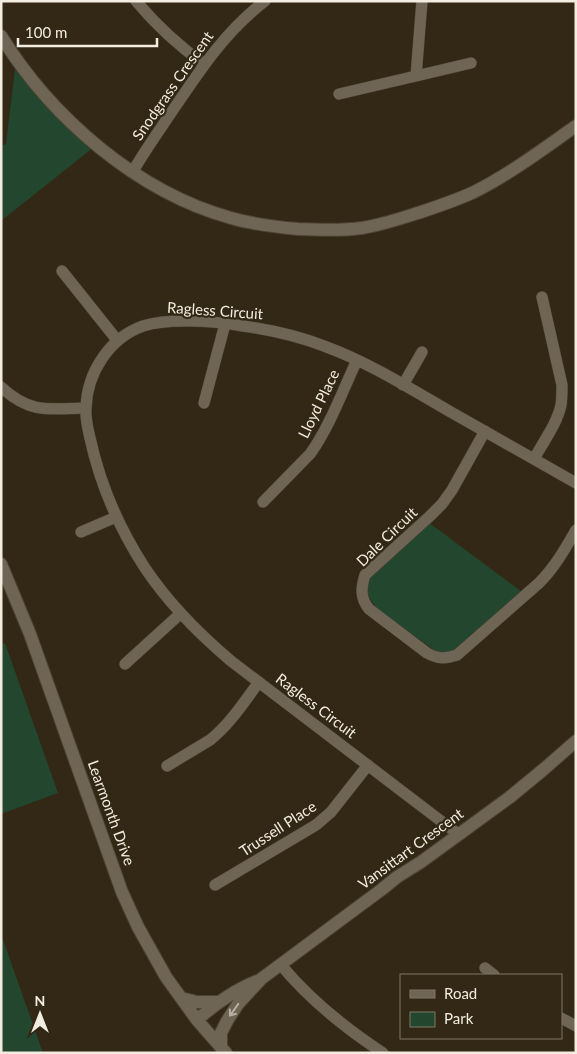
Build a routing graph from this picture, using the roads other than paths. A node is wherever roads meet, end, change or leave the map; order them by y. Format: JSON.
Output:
{"nodes":[{"id":1,"x":136,"y":1,"type":"edge"},
{"id":2,"x":265,"y":1,"type":"edge"},
{"id":3,"x":422,"y":1,"type":"edge"},
{"id":4,"x":1,"y":36,"type":"edge"},
{"id":5,"x":471,"y":63,"type":"dead end"},
{"id":6,"x":204,"y":64,"type":"junction"},
{"id":7,"x":416,"y":76,"type":"junction"},
{"id":8,"x":338,"y":94,"type":"dead end"},
{"id":9,"x":576,"y":126,"type":"edge"},
{"id":10,"x":132,"y":172,"type":"junction"},
{"id":11,"x":62,"y":271,"type":"dead end"},
{"id":12,"x":542,"y":297,"type":"dead end"},
{"id":13,"x":225,"y":324,"type":"junction"},
{"id":14,"x":117,"y":340,"type":"junction"},
{"id":15,"x":422,"y":352,"type":"dead end"},
{"id":16,"x":357,"y":360,"type":"junction"},
{"id":17,"x":404,"y":384,"type":"junction"},
{"id":18,"x":1,"y":387,"type":"edge"},
{"id":19,"x":204,"y":403,"type":"dead end"},
{"id":20,"x":86,"y":408,"type":"junction"},
{"id":21,"x":485,"y":431,"type":"junction"},
{"id":22,"x":534,"y":459,"type":"junction"},
{"id":23,"x":576,"y":483,"type":"edge"},
{"id":24,"x":263,"y":502,"type":"dead end"},
{"id":25,"x":116,"y":516,"type":"junction"},
{"id":26,"x":576,"y":530,"type":"edge"},
{"id":27,"x":82,"y":532,"type":"dead end"},
{"id":28,"x":1,"y":564,"type":"edge"},
{"id":29,"x":180,"y":614,"type":"junction"},
{"id":30,"x":125,"y":664,"type":"dead end"},
{"id":31,"x":259,"y":682,"type":"junction"},
{"id":32,"x":576,"y":741,"type":"edge"},
{"id":33,"x":368,"y":765,"type":"junction"},
{"id":34,"x":167,"y":766,"type":"dead end"},
{"id":35,"x":458,"y":834,"type":"junction"},
{"id":36,"x":215,"y":885,"type":"dead end"},
{"id":37,"x":281,"y":965,"type":"junction"},
{"id":38,"x":261,"y":979,"type":"junction"},
{"id":39,"x":182,"y":998,"type":"junction"},
{"id":40,"x":218,"y":1002,"type":"junction"},
{"id":41,"x":562,"y":1019,"type":"edge"},
{"id":42,"x":196,"y":1020,"type":"junction"},
{"id":43,"x":576,"y":1026,"type":"edge"},
{"id":44,"x":224,"y":1050,"type":"edge"},
{"id":45,"x":382,"y":1053,"type":"edge"}],
"edges":[{"from":1,"to":6,"type":"street"},
{"from":2,"to":6,"type":"street","name":"Snodgrass Crescent"},
{"from":3,"to":7,"type":"street"},
{"from":4,"to":10,"type":"street"},
{"from":5,"to":7,"type":"street"},
{"from":6,"to":10,"type":"street","name":"Snodgrass Crescent"},
{"from":7,"to":8,"type":"street"},
{"from":9,"to":10,"type":"street"},
{"from":11,"to":14,"type":"street"},
{"from":12,"to":22,"type":"street"},
{"from":13,"to":14,"type":"street","name":"Ragless Circuit"},
{"from":13,"to":16,"type":"street","name":"Ragless Circuit"},
{"from":13,"to":19,"type":"street"},
{"from":14,"to":20,"type":"street","name":"Ragless Circuit"},
{"from":15,"to":17,"type":"street"},
{"from":16,"to":17,"type":"street","name":"Ragless Circuit"},
{"from":16,"to":24,"type":"street","name":"Lloyd Place"},
{"from":17,"to":21,"type":"street","name":"Ragless Circuit"},
{"from":18,"to":20,"type":"street"},
{"from":20,"to":25,"type":"street","name":"Ragless Circuit"},
{"from":21,"to":22,"type":"street","name":"Ragless Circuit"},
{"from":21,"to":26,"type":"street","name":"Dale Circuit"},
{"from":22,"to":23,"type":"street","name":"Ragless Circuit"},
{"from":25,"to":27,"type":"street"},
{"from":25,"to":29,"type":"street","name":"Ragless Circuit"},
{"from":28,"to":39,"type":"street","name":"Learmonth Drive"},
{"from":29,"to":30,"type":"street"},
{"from":29,"to":31,"type":"street","name":"Ragless Circuit"},
{"from":31,"to":33,"type":"street","name":"Ragless Circuit"},
{"from":31,"to":34,"type":"street"},
{"from":32,"to":35,"type":"street","name":"Vansittart Crescent"},
{"from":33,"to":35,"type":"street","name":"Ragless Circuit"},
{"from":33,"to":36,"type":"street","name":"Trussell Place"},
{"from":35,"to":37,"type":"street","name":"Vansittart Crescent"},
{"from":37,"to":38,"type":"street","name":"Vansittart Crescent"},
{"from":37,"to":45,"type":"street"},
{"from":38,"to":40,"type":"street","name":"Vansittart Crescent"},
{"from":38,"to":44,"type":"street","name":"Vansittart Crescent","one_way":true},
{"from":39,"to":40,"type":"street"},
{"from":39,"to":42,"type":"street","name":"Learmonth Drive"},
{"from":40,"to":42,"type":"street","name":"Vansittart Crescent"},
{"from":41,"to":43,"type":"street"},
{"from":42,"to":44,"type":"street","name":"Learmonth Drive"}]}
